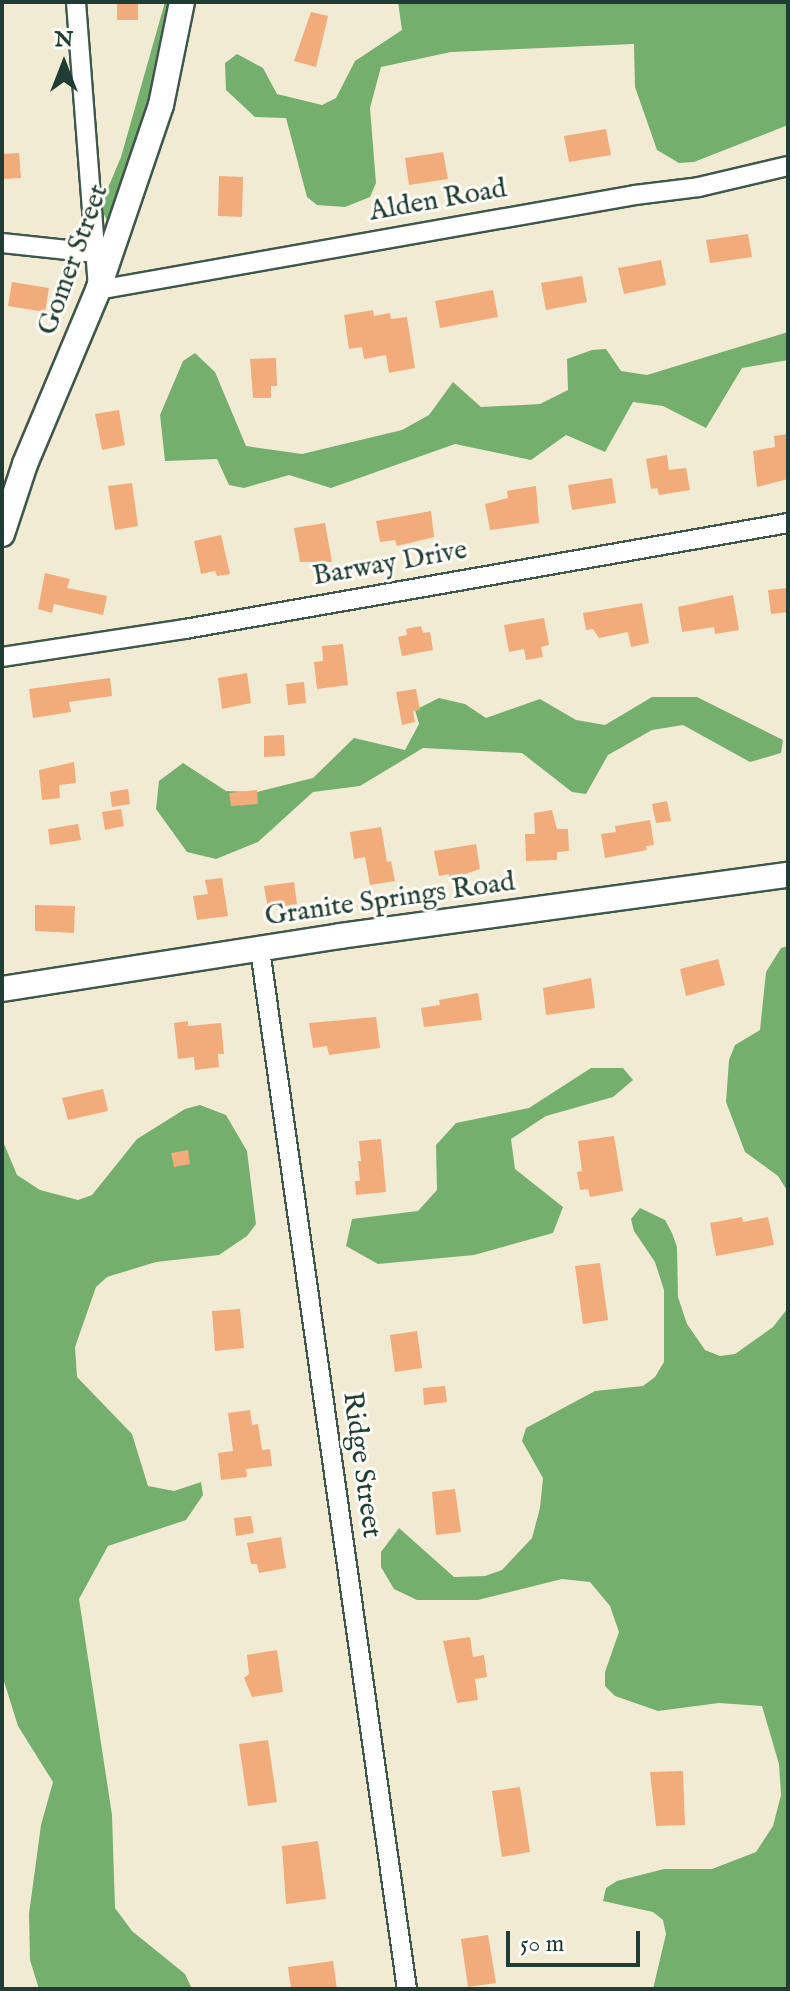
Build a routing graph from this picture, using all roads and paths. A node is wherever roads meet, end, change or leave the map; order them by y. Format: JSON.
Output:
{"nodes":[{"id":1,"x":76,"y":2,"type":"edge"},
{"id":2,"x":182,"y":2,"type":"edge"},
{"id":3,"x":788,"y":166,"type":"edge"},
{"id":4,"x":2,"y":243,"type":"edge"},
{"id":5,"x":95,"y":253,"type":"junction"},
{"id":6,"x":98,"y":290,"type":"junction"},
{"id":7,"x":788,"y":523,"type":"edge"},
{"id":8,"x":2,"y":534,"type":"edge"},
{"id":9,"x":2,"y":657,"type":"edge"},
{"id":10,"x":788,"y":875,"type":"edge"},
{"id":11,"x":260,"y":950,"type":"junction"},
{"id":12,"x":2,"y":989,"type":"edge"},
{"id":13,"x":407,"y":1989,"type":"edge"}],
"edges":[{"from":1,"to":5,"type":"street"},
{"from":2,"to":6,"type":"street","name":"Gomer Street"},
{"from":3,"to":6,"type":"street","name":"Alden Road"},
{"from":4,"to":5,"type":"street"},
{"from":5,"to":6,"type":"street"},
{"from":6,"to":8,"type":"street","name":"Gomer Street"},
{"from":7,"to":9,"type":"street","name":"Barway Drive"},
{"from":10,"to":11,"type":"street","name":"Granite Springs Road"},
{"from":11,"to":12,"type":"street","name":"Granite Springs Road"},
{"from":11,"to":13,"type":"street","name":"Ridge Street"}]}
